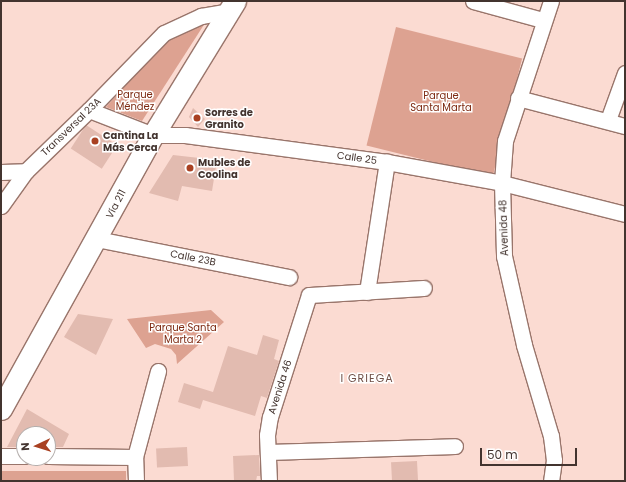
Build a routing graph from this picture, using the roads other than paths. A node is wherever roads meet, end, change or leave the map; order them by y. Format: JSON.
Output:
{"nodes":[{"id":1,"x":473,"y":1,"type":"edge"},
{"id":2,"x":551,"y":1,"type":"edge"},
{"id":3,"x":232,"y":6,"type":"edge"},
{"id":4,"x":543,"y":20,"type":"junction"},
{"id":5,"x":625,"y":73,"type":"edge"},
{"id":6,"x":518,"y":98,"type":"junction"},
{"id":7,"x":89,"y":110,"type":"junction"},
{"id":8,"x":608,"y":120,"type":"junction"},
{"id":9,"x":625,"y":126,"type":"edge"},
{"id":10,"x":153,"y":135,"type":"junction"},
{"id":11,"x":387,"y":162,"type":"junction"},
{"id":12,"x":26,"y":170,"type":"junction"},
{"id":13,"x":1,"y":172,"type":"edge"},
{"id":14,"x":502,"y":184,"type":"junction"},
{"id":15,"x":1,"y":206,"type":"edge"},
{"id":16,"x":625,"y":214,"type":"edge"},
{"id":17,"x":97,"y":239,"type":"junction"},
{"id":18,"x":289,"y":277,"type":"dead end"},
{"id":19,"x":424,"y":288,"type":"dead end"},
{"id":20,"x":366,"y":292,"type":"junction"},
{"id":21,"x":158,"y":371,"type":"dead end"},
{"id":22,"x":1,"y":409,"type":"edge"},
{"id":23,"x":455,"y":446,"type":"dead end"},
{"id":24,"x":268,"y":452,"type":"junction"},
{"id":25,"x":1,"y":456,"type":"edge"},
{"id":26,"x":16,"y":456,"type":"edge"},
{"id":27,"x":56,"y":456,"type":"edge"},
{"id":28,"x":135,"y":457,"type":"junction"},
{"id":29,"x":136,"y":481,"type":"edge"},
{"id":30,"x":269,"y":481,"type":"edge"},
{"id":31,"x":551,"y":481,"type":"edge"}],
"edges":[{"from":1,"to":4,"type":"street"},
{"from":2,"to":4,"type":"street","name":"Avenida 48"},
{"from":3,"to":7,"type":"street","name":"Transversal 23A"},
{"from":3,"to":10,"type":"main road","name":"Vía 211"},
{"from":4,"to":6,"type":"street","name":"Avenida 48"},
{"from":5,"to":8,"type":"street"},
{"from":6,"to":8,"type":"street"},
{"from":6,"to":14,"type":"street","name":"Avenida 48"},
{"from":7,"to":10,"type":"street","name":"Calle 25"},
{"from":7,"to":12,"type":"street","name":"Transversal 23A"},
{"from":8,"to":9,"type":"street"},
{"from":10,"to":11,"type":"street","name":"Calle 25"},
{"from":10,"to":17,"type":"main road","name":"Vía 211"},
{"from":11,"to":14,"type":"street","name":"Calle 25"},
{"from":11,"to":20,"type":"street"},
{"from":12,"to":13,"type":"street"},
{"from":12,"to":15,"type":"street","name":"Transversal 23A"},
{"from":14,"to":16,"type":"street","name":"Calle 25"},
{"from":14,"to":31,"type":"street","name":"Avenida 48"},
{"from":17,"to":18,"type":"street","name":"Calle 23B"},
{"from":17,"to":22,"type":"main road","name":"Vía 211"},
{"from":19,"to":20,"type":"street"},
{"from":20,"to":24,"type":"street","name":"Avenida 46"},
{"from":21,"to":28,"type":"street"},
{"from":23,"to":24,"type":"street"},
{"from":24,"to":30,"type":"street","name":"Avenida 46"},
{"from":25,"to":26,"type":"street"},
{"from":27,"to":28,"type":"street"},
{"from":28,"to":29,"type":"street"}]}
